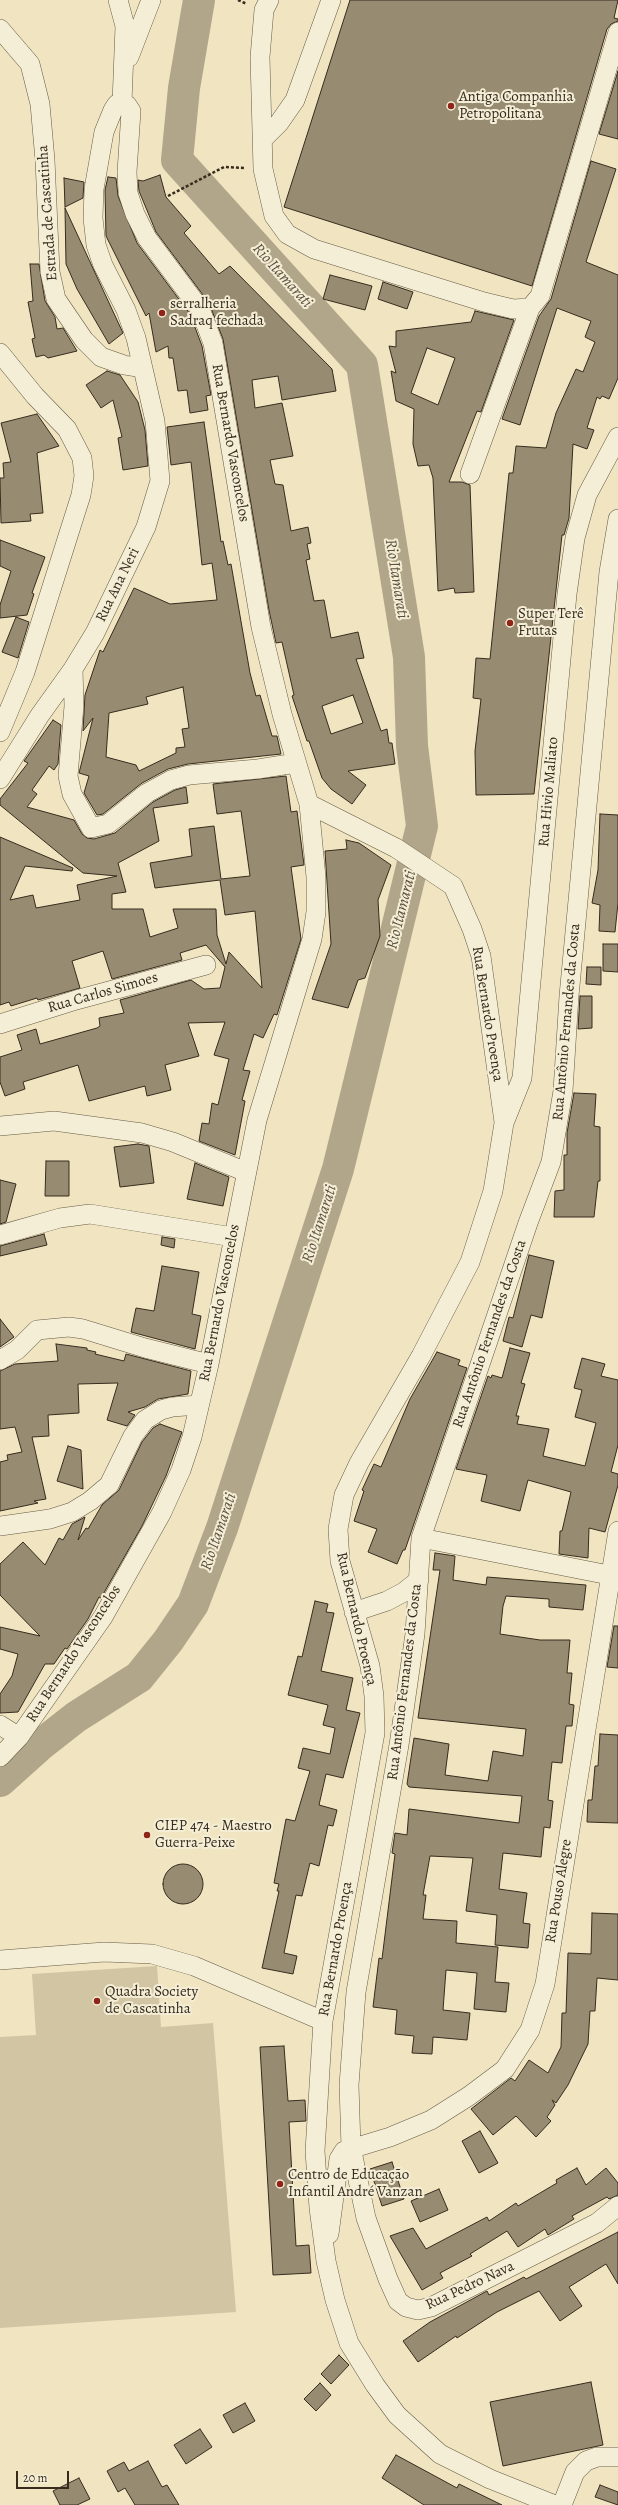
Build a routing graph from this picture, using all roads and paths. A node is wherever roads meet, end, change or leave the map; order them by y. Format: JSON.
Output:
{"nodes":[{"id":1,"x":118,"y":0,"type":"edge"},
{"id":2,"x":152,"y":0,"type":"edge"},
{"id":3,"x":269,"y":0,"type":"edge"},
{"id":4,"x":331,"y":0,"type":"edge"},
{"id":5,"x":0,"y":28,"type":"edge"},
{"id":6,"x":618,"y":32,"type":"edge"},
{"id":7,"x":124,"y":69,"type":"junction"},
{"id":8,"x":122,"y":104,"type":"junction"},
{"id":9,"x":262,"y":140,"type":"junction"},
{"id":10,"x":224,"y":167,"type":"dead end"},
{"id":11,"x":168,"y":196,"type":"dead end"},
{"id":12,"x":530,"y":308,"type":"junction"},
{"id":13,"x":0,"y":353,"type":"edge"},
{"id":14,"x":142,"y":368,"type":"junction"},
{"id":15,"x":618,"y":437,"type":"edge"},
{"id":16,"x":470,"y":474,"type":"dead end"},
{"id":17,"x":618,"y":519,"type":"edge"},
{"id":18,"x":73,"y":669,"type":"junction"},
{"id":19,"x":0,"y":732,"type":"edge"},
{"id":20,"x":296,"y":763,"type":"junction"},
{"id":21,"x":0,"y":779,"type":"edge"},
{"id":22,"x":309,"y":804,"type":"junction"},
{"id":23,"x":206,"y":965,"type":"dead end"},
{"id":24,"x":0,"y":1024,"type":"edge"},
{"id":25,"x":504,"y":1123,"type":"junction"},
{"id":26,"x":0,"y":1126,"type":"edge"},
{"id":27,"x":500,"y":1152,"type":"joint"},
{"id":28,"x":246,"y":1172,"type":"junction"},
{"id":29,"x":0,"y":1235,"type":"edge"},
{"id":30,"x":233,"y":1237,"type":"junction"},
{"id":31,"x":0,"y":1360,"type":"edge"},
{"id":32,"x":209,"y":1364,"type":"junction"},
{"id":33,"x":199,"y":1405,"type":"junction"},
{"id":34,"x":0,"y":1526,"type":"edge"},
{"id":35,"x":618,"y":1531,"type":"edge"},
{"id":36,"x":421,"y":1538,"type":"junction"},
{"id":37,"x":609,"y":1575,"type":"junction"},
{"id":38,"x":419,"y":1580,"type":"junction"},
{"id":39,"x":354,"y":1612,"type":"junction"},
{"id":40,"x":0,"y":1725,"type":"edge"},
{"id":41,"x":19,"y":1737,"type":"junction"},
{"id":42,"x":0,"y":1757,"type":"edge"},
{"id":43,"x":0,"y":1960,"type":"edge"},
{"id":44,"x":323,"y":2021,"type":"junction"},
{"id":45,"x":345,"y":2153,"type":"junction"},
{"id":46,"x":618,"y":2206,"type":"edge"},
{"id":47,"x":326,"y":2261,"type":"junction"},
{"id":48,"x":618,"y":2457,"type":"edge"},
{"id":49,"x":555,"y":2505,"type":"edge"},
{"id":50,"x":562,"y":2505,"type":"edge"}],
"edges":[{"from":1,"to":7,"type":"street"},
{"from":2,"to":7,"type":"street"},
{"from":3,"to":9,"type":"street"},
{"from":4,"to":9,"type":"street"},
{"from":5,"to":14,"type":"street","name":"Estrada de Cascatinha"},
{"from":6,"to":12,"type":"street"},
{"from":7,"to":8,"type":"street"},
{"from":8,"to":14,"type":"street"},
{"from":8,"to":20,"type":"street","name":"Rua Bernardo Vasconcelos"},
{"from":9,"to":12,"type":"street"},
{"from":10,"to":11,"type":"path"},
{"from":12,"to":16,"type":"street"},
{"from":13,"to":19,"type":"street"},
{"from":14,"to":18,"type":"street","name":"Rua Ana Neri"},
{"from":15,"to":25,"type":"street","name":"Rua Hivio Maliato"},
{"from":17,"to":36,"type":"street","name":"Rua Antônio Fernandes da Costa"},
{"from":18,"to":20,"type":"street"},
{"from":18,"to":21,"type":"street","name":"Rua Ana Neri"},
{"from":20,"to":22,"type":"street","name":"Rua Bernardo Vasconcelos"},
{"from":22,"to":25,"type":"street","name":"Rua Bernardo Proença"},
{"from":22,"to":28,"type":"street","name":"Rua Bernardo Vasconcelos"},
{"from":23,"to":24,"type":"street","name":"Rua Carlos Simoes"},
{"from":25,"to":27,"type":"street","name":"Rua Hivio Maliato"},
{"from":26,"to":28,"type":"street"},
{"from":27,"to":39,"type":"street","name":"Rua Bernardo Proença"},
{"from":28,"to":30,"type":"street","name":"Rua Bernardo Vasconcelos"},
{"from":29,"to":30,"type":"street"},
{"from":30,"to":32,"type":"street","name":"Rua Bernardo Vasconcelos"},
{"from":31,"to":32,"type":"street"},
{"from":32,"to":33,"type":"street","name":"Rua Bernardo Vasconcelos"},
{"from":33,"to":34,"type":"street"},
{"from":33,"to":41,"type":"street","name":"Rua Bernardo Vasconcelos"},
{"from":35,"to":37,"type":"street","name":"Rua Pouso Alegre"},
{"from":36,"to":37,"type":"street"},
{"from":36,"to":38,"type":"street","name":"Rua Antônio Fernandes da Costa"},
{"from":37,"to":45,"type":"street","name":"Rua Pouso Alegre"},
{"from":38,"to":39,"type":"street"},
{"from":38,"to":45,"type":"street","name":"Rua Antônio Fernandes da Costa"},
{"from":39,"to":44,"type":"street","name":"Rua Bernardo Proença"},
{"from":40,"to":41,"type":"street"},
{"from":41,"to":42,"type":"street","name":"Rua Bernardo Vasconcelos"},
{"from":43,"to":44,"type":"street"},
{"from":44,"to":47,"type":"street","name":"Rua Bernardo Proença"},
{"from":45,"to":46,"type":"street","name":"Rua Pedro Nava"},
{"from":45,"to":47,"type":"street","name":"Rua Bernardo Proença"},
{"from":47,"to":49,"type":"street","name":"Rua Bernardo Proença"},
{"from":48,"to":50,"type":"street"}]}
